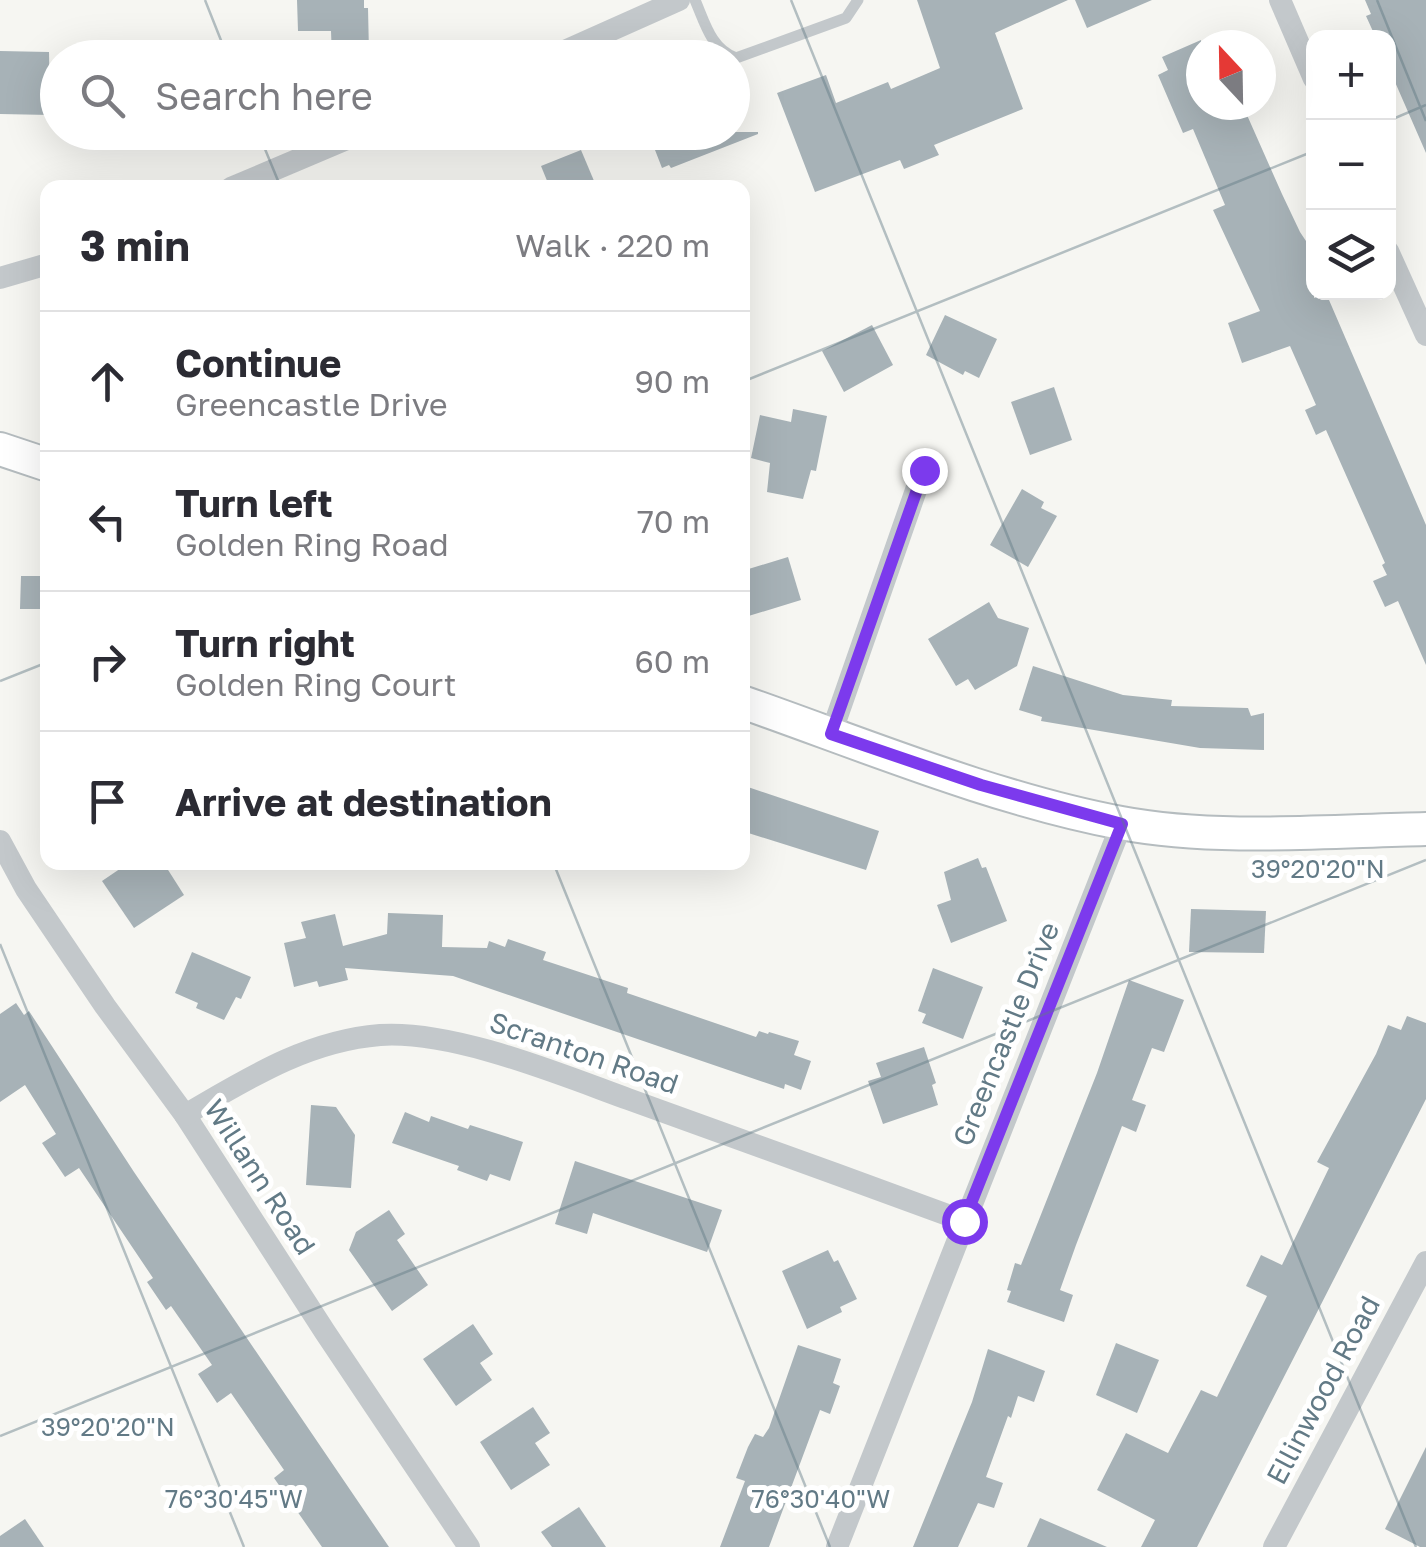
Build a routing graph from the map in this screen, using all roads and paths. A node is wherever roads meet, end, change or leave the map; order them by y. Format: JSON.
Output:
{"nodes":[{"id":1,"x":679,"y":0,"type":"edge"},
{"id":2,"x":695,"y":0,"type":"edge"},
{"id":3,"x":858,"y":0,"type":"edge"},
{"id":4,"x":1280,"y":0,"type":"edge"},
{"id":5,"x":589,"y":40,"type":"edge"},
{"id":6,"x":712,"y":40,"type":"edge"},
{"id":7,"x":750,"y":53,"type":"edge"},
{"id":8,"x":1306,"y":60,"type":"edge"},
{"id":9,"x":321,"y":150,"type":"edge"},
{"id":10,"x":250,"y":180,"type":"edge"},
{"id":11,"x":40,"y":266,"type":"edge"},
{"id":12,"x":1396,"y":269,"type":"edge"},
{"id":13,"x":0,"y":278,"type":"edge"},
{"id":14,"x":1426,"y":335,"type":"edge"},
{"id":15,"x":0,"y":449,"type":"edge"},
{"id":16,"x":40,"y":462,"type":"edge"},
{"id":17,"x":924,"y":470,"type":"dead end"},
{"id":18,"x":750,"y":705,"type":"edge"},
{"id":19,"x":831,"y":734,"type":"junction"},
{"id":20,"x":1122,"y":824,"type":"junction"},
{"id":21,"x":1426,"y":829,"type":"edge"},
{"id":22,"x":0,"y":840,"type":"edge"},
{"id":23,"x":185,"y":1115,"type":"junction"},
{"id":24,"x":964,"y":1221,"type":"junction"},
{"id":25,"x":1426,"y":1262,"type":"edge"},
{"id":26,"x":469,"y":1547,"type":"edge"},
{"id":27,"x":838,"y":1547,"type":"edge"},
{"id":28,"x":1274,"y":1547,"type":"edge"}],
"edges":[{"from":1,"to":5,"type":"street"},
{"from":2,"to":6,"type":"lane"},
{"from":3,"to":7,"type":"lane"},
{"from":4,"to":8,"type":"street"},
{"from":9,"to":10,"type":"street"},
{"from":11,"to":13,"type":"street"},
{"from":12,"to":14,"type":"street"},
{"from":15,"to":16,"type":"street"},
{"from":17,"to":19,"type":"street"},
{"from":18,"to":19,"type":"street"},
{"from":19,"to":20,"type":"street"},
{"from":20,"to":21,"type":"street"},
{"from":20,"to":24,"type":"street","name":"Greencastle Drive"},
{"from":22,"to":23,"type":"street","name":"Willann Road"},
{"from":23,"to":24,"type":"street","name":"Scranton Road"},
{"from":23,"to":26,"type":"street","name":"Willann Road"},
{"from":24,"to":27,"type":"street","name":"Greencastle Drive"},
{"from":25,"to":28,"type":"street","name":"Ellinwood Road"}]}
